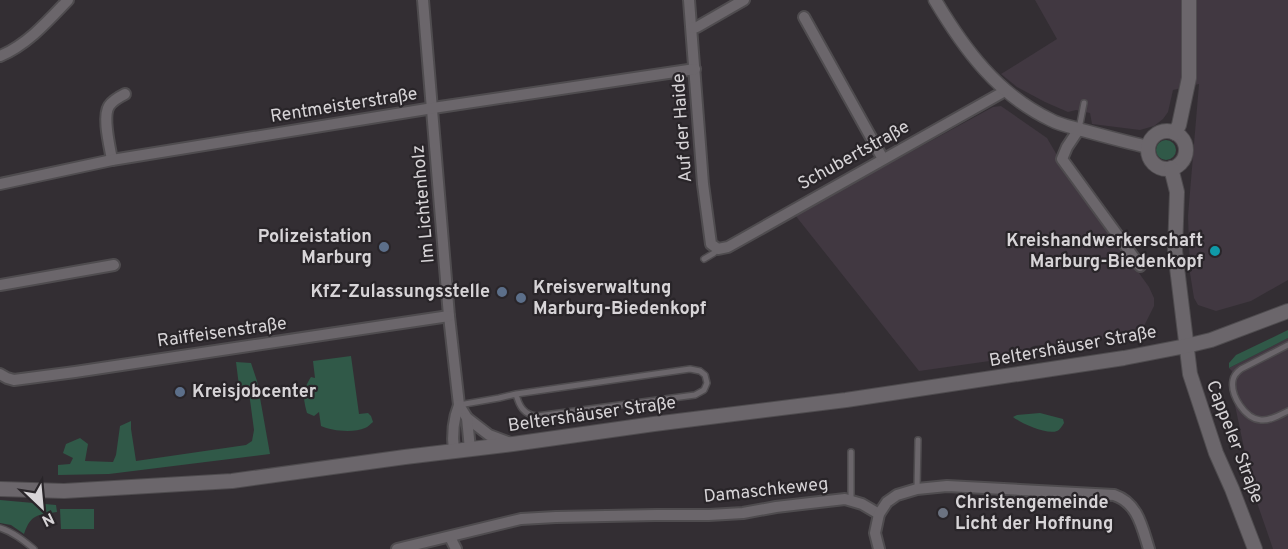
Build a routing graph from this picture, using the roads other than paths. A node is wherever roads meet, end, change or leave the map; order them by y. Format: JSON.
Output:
{"nodes":[{"id":1,"x":68,"y":0,"type":"edge"},
{"id":2,"x":423,"y":0,"type":"edge"},
{"id":3,"x":689,"y":0,"type":"edge"},
{"id":4,"x":744,"y":0,"type":"edge"},
{"id":5,"x":935,"y":0,"type":"edge"},
{"id":6,"x":1189,"y":0,"type":"edge"},
{"id":7,"x":804,"y":17,"type":"dead end"},
{"id":8,"x":692,"y":28,"type":"junction"},
{"id":9,"x":0,"y":56,"type":"edge"},
{"id":10,"x":695,"y":69,"type":"junction"},
{"id":11,"x":1005,"y":91,"type":"junction"},
{"id":12,"x":125,"y":94,"type":"dead end"},
{"id":13,"x":1084,"y":103,"type":"dead end"},
{"id":14,"x":433,"y":108,"type":"junction"},
{"id":15,"x":1079,"y":129,"type":"junction"},
{"id":16,"x":1175,"y":133,"type":"junction"},
{"id":17,"x":1148,"y":147,"type":"junction"},
{"id":18,"x":883,"y":159,"type":"junction"},
{"id":19,"x":112,"y":160,"type":"junction"},
{"id":20,"x":1171,"y":168,"type":"junction"},
{"id":21,"x":0,"y":184,"type":"edge"},
{"id":22,"x":718,"y":249,"type":"junction"},
{"id":23,"x":704,"y":259,"type":"dead end"},
{"id":24,"x":114,"y":265,"type":"dead end"},
{"id":25,"x":1140,"y":266,"type":"dead end"},
{"id":26,"x":0,"y":285,"type":"edge"},
{"id":27,"x":1288,"y":311,"type":"edge"},
{"id":28,"x":449,"y":316,"type":"junction"},
{"id":29,"x":1288,"y":345,"type":"edge"},
{"id":30,"x":1186,"y":346,"type":"junction"},
{"id":31,"x":0,"y":374,"type":"edge"},
{"id":32,"x":516,"y":394,"type":"junction"},
{"id":33,"x":459,"y":405,"type":"junction"},
{"id":34,"x":1288,"y":411,"type":"edge"},
{"id":35,"x":467,"y":418,"type":"junction"},
{"id":36,"x":918,"y":440,"type":"dead end"},
{"id":37,"x":513,"y":444,"type":"junction"},
{"id":38,"x":471,"y":449,"type":"junction"},
{"id":39,"x":454,"y":452,"type":"junction"},
{"id":40,"x":851,"y":452,"type":"dead end"},
{"id":41,"x":0,"y":489,"type":"edge"},
{"id":42,"x":917,"y":489,"type":"junction"},
{"id":43,"x":851,"y":501,"type":"junction"},
{"id":44,"x":879,"y":514,"type":"junction"},
{"id":45,"x":0,"y":528,"type":"edge"},
{"id":46,"x":450,"y":537,"type":"junction"},
{"id":47,"x":34,"y":549,"type":"edge"},
{"id":48,"x":397,"y":549,"type":"edge"},
{"id":49,"x":456,"y":549,"type":"edge"},
{"id":50,"x":879,"y":549,"type":"edge"},
{"id":51,"x":1149,"y":549,"type":"edge"},
{"id":52,"x":1255,"y":549,"type":"edge"}],
"edges":[{"from":1,"to":9,"type":"street"},
{"from":2,"to":14,"type":"street","name":"Im Lichtenholz"},
{"from":3,"to":8,"type":"street","name":"Auf der Haide"},
{"from":4,"to":8,"type":"street"},
{"from":5,"to":11,"type":"street"},
{"from":6,"to":16,"type":"main road"},
{"from":7,"to":18,"type":"street"},
{"from":8,"to":10,"type":"street","name":"Auf der Haide"},
{"from":10,"to":14,"type":"street","name":"Rentmeisterstraße"},
{"from":10,"to":22,"type":"street","name":"Auf der Haide"},
{"from":11,"to":15,"type":"street"},
{"from":11,"to":18,"type":"street","name":"Schubertstraße"},
{"from":12,"to":19,"type":"street"},
{"from":13,"to":15,"type":"lane"},
{"from":14,"to":19,"type":"street","name":"Rentmeisterstraße"},
{"from":14,"to":28,"type":"street","name":"Im Lichtenholz"},
{"from":15,"to":17,"type":"street"},
{"from":15,"to":25,"type":"street"},
{"from":16,"to":17,"type":"main road"},
{"from":16,"to":20,"type":"main road"},
{"from":17,"to":20,"type":"main road"},
{"from":18,"to":22,"type":"street","name":"Schubertstraße"},
{"from":19,"to":21,"type":"street","name":"Rentmeisterstraße"},
{"from":20,"to":30,"type":"main road","name":"Cappeler Straße"},
{"from":22,"to":23,"type":"lane"},
{"from":24,"to":26,"type":"street"},
{"from":27,"to":30,"type":"main road","name":"Beltershäuser Straße"},
{"from":28,"to":31,"type":"street","name":"Raiffeisenstraße"},
{"from":28,"to":33,"type":"street","name":"Im Lichtenholz"},
{"from":29,"to":34,"type":"lane"},
{"from":30,"to":37,"type":"main road","name":"Beltershäuser Straße"},
{"from":30,"to":52,"type":"main road","name":"Cappeler Straße"},
{"from":32,"to":32,"type":"lane"},
{"from":32,"to":33,"type":"lane"},
{"from":33,"to":35,"type":"street","name":"Im Lichtenholz"},
{"from":33,"to":39,"type":"street","name":"Im Lichtenholz"},
{"from":35,"to":37,"type":"street","name":"Im Lichtenholz"},
{"from":35,"to":38,"type":"street","name":"Im Lichtenholz"},
{"from":36,"to":42,"type":"lane"},
{"from":37,"to":38,"type":"main road","name":"Beltershäuser Straße"},
{"from":38,"to":39,"type":"main road","name":"Beltershäuser Straße"},
{"from":39,"to":41,"type":"main road","name":"Beltershäuser Straße"},
{"from":40,"to":43,"type":"lane"},
{"from":42,"to":44,"type":"street"},
{"from":42,"to":51,"type":"street"},
{"from":43,"to":44,"type":"street","name":"Damaschkeweg"},
{"from":43,"to":46,"type":"street","name":"Damaschkeweg"},
{"from":44,"to":50,"type":"street"},
{"from":45,"to":47,"type":"lane"},
{"from":46,"to":48,"type":"street","name":"Damaschkeweg"},
{"from":46,"to":49,"type":"street"}]}
